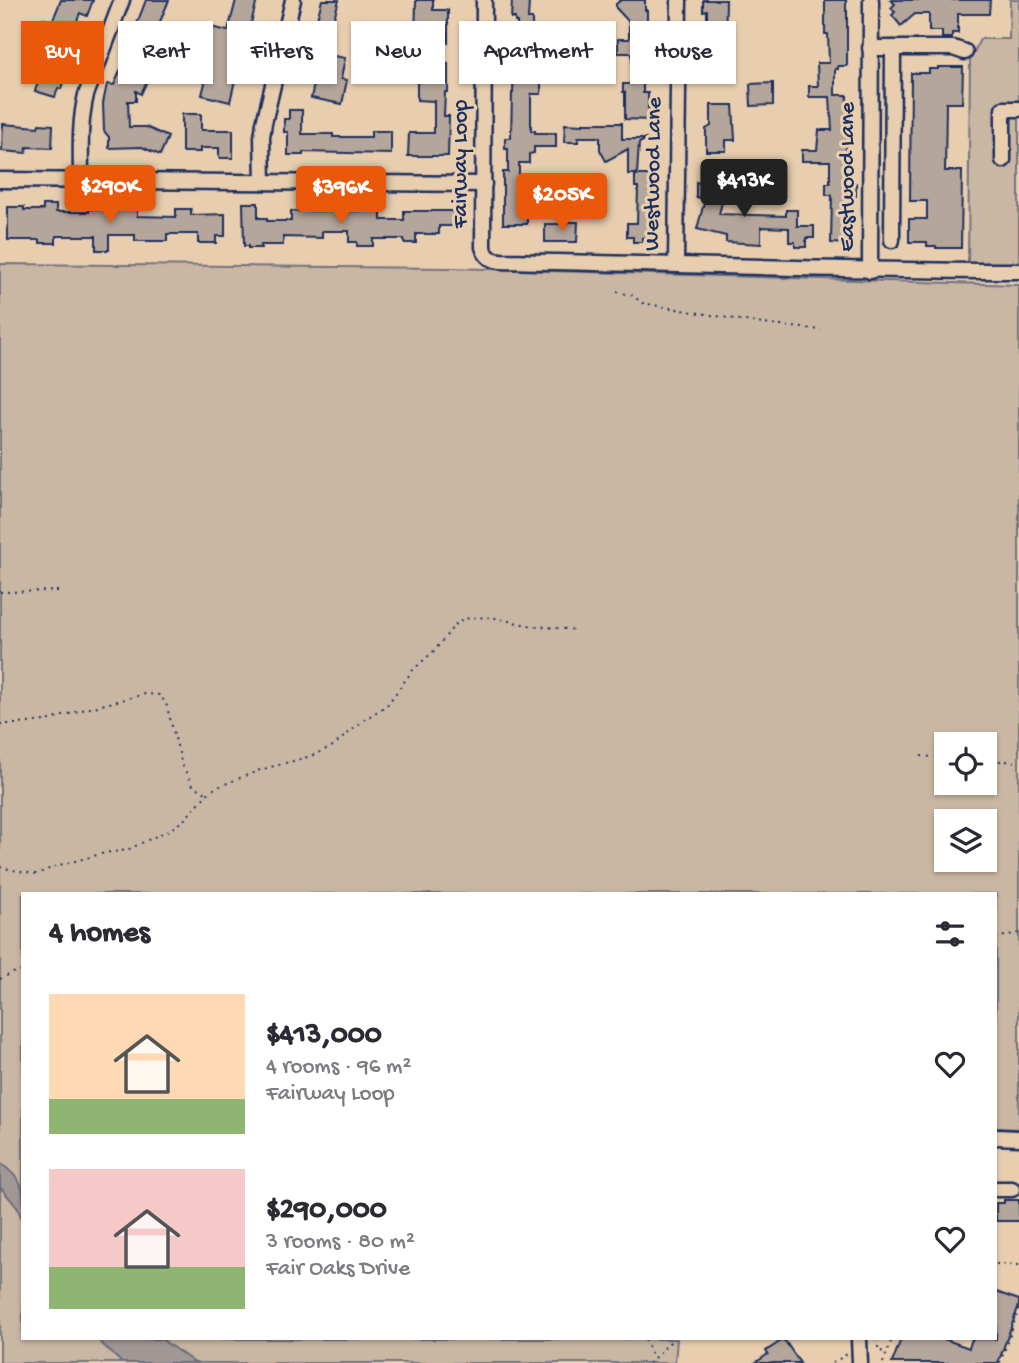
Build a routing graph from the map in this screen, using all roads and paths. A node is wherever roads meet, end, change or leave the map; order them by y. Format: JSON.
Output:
{"nodes":[{"id":1,"x":121,"y":0,"type":"edge"},
{"id":2,"x":293,"y":0,"type":"edge"},
{"id":3,"x":484,"y":0,"type":"edge"},
{"id":4,"x":679,"y":0,"type":"edge"},
{"id":5,"x":871,"y":0,"type":"edge"},
{"id":6,"x":870,"y":48,"type":"junction"},
{"id":7,"x":893,"y":48,"type":"junction"},
{"id":8,"x":965,"y":52,"type":"dead end"},
{"id":9,"x":1019,"y":109,"type":"edge"},
{"id":10,"x":1003,"y":160,"type":"dead end"},
{"id":11,"x":0,"y":180,"type":"edge"},
{"id":12,"x":81,"y":181,"type":"junction"},
{"id":13,"x":262,"y":182,"type":"junction"},
{"id":14,"x":484,"y":184,"type":"junction"},
{"id":15,"x":892,"y":240,"type":"dead end"},
{"id":16,"x":676,"y":264,"type":"junction"},
{"id":17,"x":870,"y":271,"type":"junction"},
{"id":18,"x":1019,"y":271,"type":"edge"},
{"id":19,"x":617,"y":292,"type":"dead end"},
{"id":20,"x":822,"y":330,"type":"dead end"},
{"id":21,"x":58,"y":591,"type":"dead end"},
{"id":22,"x":0,"y":592,"type":"edge"},
{"id":23,"x":576,"y":631,"type":"dead end"},
{"id":24,"x":0,"y":724,"type":"edge"},
{"id":25,"x":921,"y":756,"type":"dead end"},
{"id":26,"x":934,"y":757,"type":"edge"},
{"id":27,"x":997,"y":761,"type":"edge"},
{"id":28,"x":1019,"y":762,"type":"edge"},
{"id":29,"x":207,"y":794,"type":"junction"},
{"id":30,"x":0,"y":867,"type":"edge"},
{"id":31,"x":1019,"y":933,"type":"edge"},
{"id":32,"x":997,"y":938,"type":"edge"},
{"id":33,"x":21,"y":971,"type":"edge"},
{"id":34,"x":0,"y":979,"type":"edge"},
{"id":35,"x":997,"y":1138,"type":"edge"},
{"id":36,"x":1019,"y":1138,"type":"edge"},
{"id":37,"x":997,"y":1189,"type":"edge"},
{"id":38,"x":1012,"y":1189,"type":"dead end"},
{"id":39,"x":997,"y":1264,"type":"edge"},
{"id":40,"x":1019,"y":1265,"type":"edge"},
{"id":41,"x":1019,"y":1309,"type":"edge"},
{"id":42,"x":645,"y":1340,"type":"edge"},
{"id":43,"x":672,"y":1340,"type":"edge"},
{"id":44,"x":859,"y":1340,"type":"edge"},
{"id":45,"x":878,"y":1340,"type":"edge"},
{"id":46,"x":892,"y":1340,"type":"edge"},
{"id":47,"x":887,"y":1353,"type":"junction"},
{"id":48,"x":653,"y":1359,"type":"junction"},
{"id":49,"x":856,"y":1360,"type":"edge"},
{"id":50,"x":649,"y":1363,"type":"edge"},
{"id":51,"x":833,"y":1363,"type":"edge"},
{"id":52,"x":883,"y":1363,"type":"edge"},
{"id":53,"x":1000,"y":1363,"type":"edge"}],
"edges":[{"from":1,"to":12,"type":"street"},
{"from":2,"to":13,"type":"street"},
{"from":3,"to":14,"type":"street","name":"Fairway Loop"},
{"from":4,"to":16,"type":"street","name":"Westwood Lane"},
{"from":5,"to":6,"type":"street","name":"Eastwood Lane"},
{"from":6,"to":7,"type":"street"},
{"from":6,"to":17,"type":"street","name":"Eastwood Lane"},
{"from":7,"to":8,"type":"street"},
{"from":7,"to":15,"type":"street"},
{"from":9,"to":10,"type":"street"},
{"from":11,"to":12,"type":"street"},
{"from":12,"to":13,"type":"street"},
{"from":13,"to":14,"type":"street"},
{"from":14,"to":16,"type":"street","name":"Fairway Loop"},
{"from":16,"to":17,"type":"street","name":"Fairway Loop"},
{"from":17,"to":18,"type":"street","name":"Fairway Loop"},
{"from":19,"to":20,"type":"path"},
{"from":21,"to":22,"type":"path"},
{"from":23,"to":29,"type":"path"},
{"from":24,"to":29,"type":"path"},
{"from":25,"to":26,"type":"path"},
{"from":27,"to":28,"type":"path"},
{"from":29,"to":30,"type":"path"},
{"from":31,"to":32,"type":"path"},
{"from":33,"to":34,"type":"path"},
{"from":35,"to":36,"type":"street"},
{"from":37,"to":38,"type":"street"},
{"from":39,"to":40,"type":"path"},
{"from":41,"to":53,"type":"path"},
{"from":42,"to":48,"type":"path"},
{"from":43,"to":48,"type":"path"},
{"from":44,"to":49,"type":"street"},
{"from":45,"to":47,"type":"path"},
{"from":46,"to":47,"type":"path"},
{"from":47,"to":52,"type":"path"},
{"from":48,"to":50,"type":"path"},
{"from":49,"to":51,"type":"path"}]}
